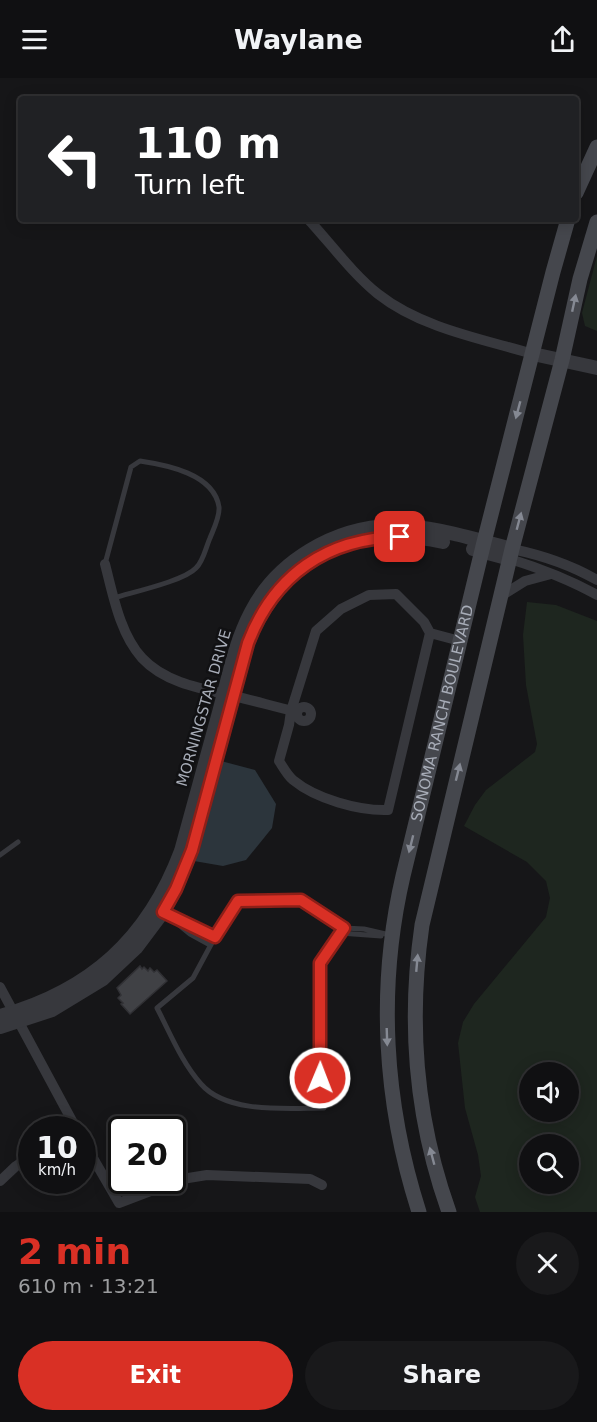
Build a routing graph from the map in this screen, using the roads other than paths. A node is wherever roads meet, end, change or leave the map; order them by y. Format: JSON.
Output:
{"nodes":[{"id":1,"x":597,"y":147,"type":"edge"},
{"id":2,"x":579,"y":186,"type":"edge"},
{"id":3,"x":311,"y":222,"type":"edge"},
{"id":4,"x":567,"y":222,"type":"edge"},
{"id":5,"x":597,"y":222,"type":"edge"},
{"id":6,"x":533,"y":354,"type":"junction"},
{"id":7,"x":562,"y":360,"type":"junction"},
{"id":8,"x":597,"y":368,"type":"edge"},
{"id":9,"x":483,"y":547,"type":"junction"},
{"id":10,"x":511,"y":554,"type":"junction"},
{"id":11,"x":105,"y":564,"type":"joint"},
{"id":12,"x":551,"y":574,"type":"junction"},
{"id":13,"x":594,"y":579,"type":"edge"},
{"id":14,"x":584,"y":588,"type":"junction"},
{"id":15,"x":597,"y":595,"type":"edge"},
{"id":16,"x":501,"y":596,"type":"junction"},
{"id":17,"x":114,"y":598,"type":"junction"},
{"id":18,"x":430,"y":633,"type":"junction"},
{"id":19,"x":460,"y":641,"type":"junction"},
{"id":20,"x":229,"y":695,"type":"junction"},
{"id":21,"x":294,"y":711,"type":"junction"},
{"id":22,"x":18,"y":842,"type":"dead end"},
{"id":23,"x":0,"y":855,"type":"edge"},
{"id":24,"x":159,"y":909,"type":"junction"},
{"id":25,"x":342,"y":930,"type":"junction"},
{"id":26,"x":392,"y":936,"type":"junction"},
{"id":27,"x":215,"y":937,"type":"junction"},
{"id":28,"x":420,"y":940,"type":"junction"},
{"id":29,"x":210,"y":945,"type":"junction"},
{"id":30,"x":0,"y":987,"type":"edge"},
{"id":31,"x":10,"y":1016,"type":"edge"},
{"id":32,"x":0,"y":1026,"type":"edge"},
{"id":33,"x":67,"y":1116,"type":"edge"},
{"id":34,"x":96,"y":1163,"type":"edge"},
{"id":35,"x":18,"y":1165,"type":"edge"},
{"id":36,"x":0,"y":1181,"type":"edge"},
{"id":37,"x":322,"y":1185,"type":"dead end"},
{"id":38,"x":419,"y":1212,"type":"edge"},
{"id":39,"x":449,"y":1212,"type":"edge"}],
"edges":[{"from":1,"to":2,"type":"main road"},
{"from":3,"to":6,"type":"street"},
{"from":4,"to":6,"type":"main road","name":"SONOMA RANCH BOULEVARD"},
{"from":7,"to":5,"type":"main road","name":"SONOMA RANCH BOULEVARD","one_way":true},
{"from":6,"to":7,"type":"street"},
{"from":6,"to":9,"type":"main road","name":"SONOMA RANCH BOULEVARD","one_way":true},
{"from":7,"to":8,"type":"street"},
{"from":10,"to":7,"type":"main road","name":"SONOMA RANCH BOULEVARD","one_way":true},
{"from":9,"to":10,"type":"street","name":"MORNINGSTAR DRIVE"},
{"from":9,"to":19,"type":"main road","name":"SONOMA RANCH BOULEVARD"},
{"from":9,"to":20,"type":"street","name":"MORNINGSTAR DRIVE"},
{"from":10,"to":12,"type":"street"},
{"from":10,"to":13,"type":"street"},
{"from":10,"to":16,"type":"main road","name":"SONOMA RANCH BOULEVARD"},
{"from":11,"to":17,"type":"street"},
{"from":11,"to":17,"type":"lane"},
{"from":12,"to":14,"type":"street"},
{"from":12,"to":16,"type":"street"},
{"from":13,"to":14,"type":"lane"},
{"from":14,"to":15,"type":"street"},
{"from":28,"to":16,"type":"main road","name":"SONOMA RANCH BOULEVARD","one_way":true},
{"from":17,"to":20,"type":"street"},
{"from":18,"to":19,"type":"street"},
{"from":18,"to":21,"type":"street"},
{"from":18,"to":21,"type":"street"},
{"from":19,"to":26,"type":"main road","name":"SONOMA RANCH BOULEVARD","one_way":true},
{"from":20,"to":21,"type":"street"},
{"from":20,"to":24,"type":"street","name":"MORNINGSTAR DRIVE"},
{"from":22,"to":23,"type":"lane"},
{"from":24,"to":27,"type":"lane"},
{"from":24,"to":29,"type":"lane"},
{"from":24,"to":31,"type":"street","name":"MORNINGSTAR DRIVE"},
{"from":25,"to":26,"type":"lane"},
{"from":25,"to":27,"type":"lane"},
{"from":25,"to":29,"type":"lane"},
{"from":26,"to":28,"type":"main road"},
{"from":26,"to":38,"type":"main road","name":"SONOMA RANCH BOULEVARD","one_way":true},
{"from":27,"to":29,"type":"lane"},
{"from":39,"to":28,"type":"main road","name":"SONOMA RANCH BOULEVARD","one_way":true},
{"from":30,"to":31,"type":"street"},
{"from":31,"to":32,"type":"street","name":"MORNINGSTAR DRIVE"},
{"from":31,"to":33,"type":"street"},
{"from":34,"to":37,"type":"street"},
{"from":35,"to":36,"type":"street"}]}
